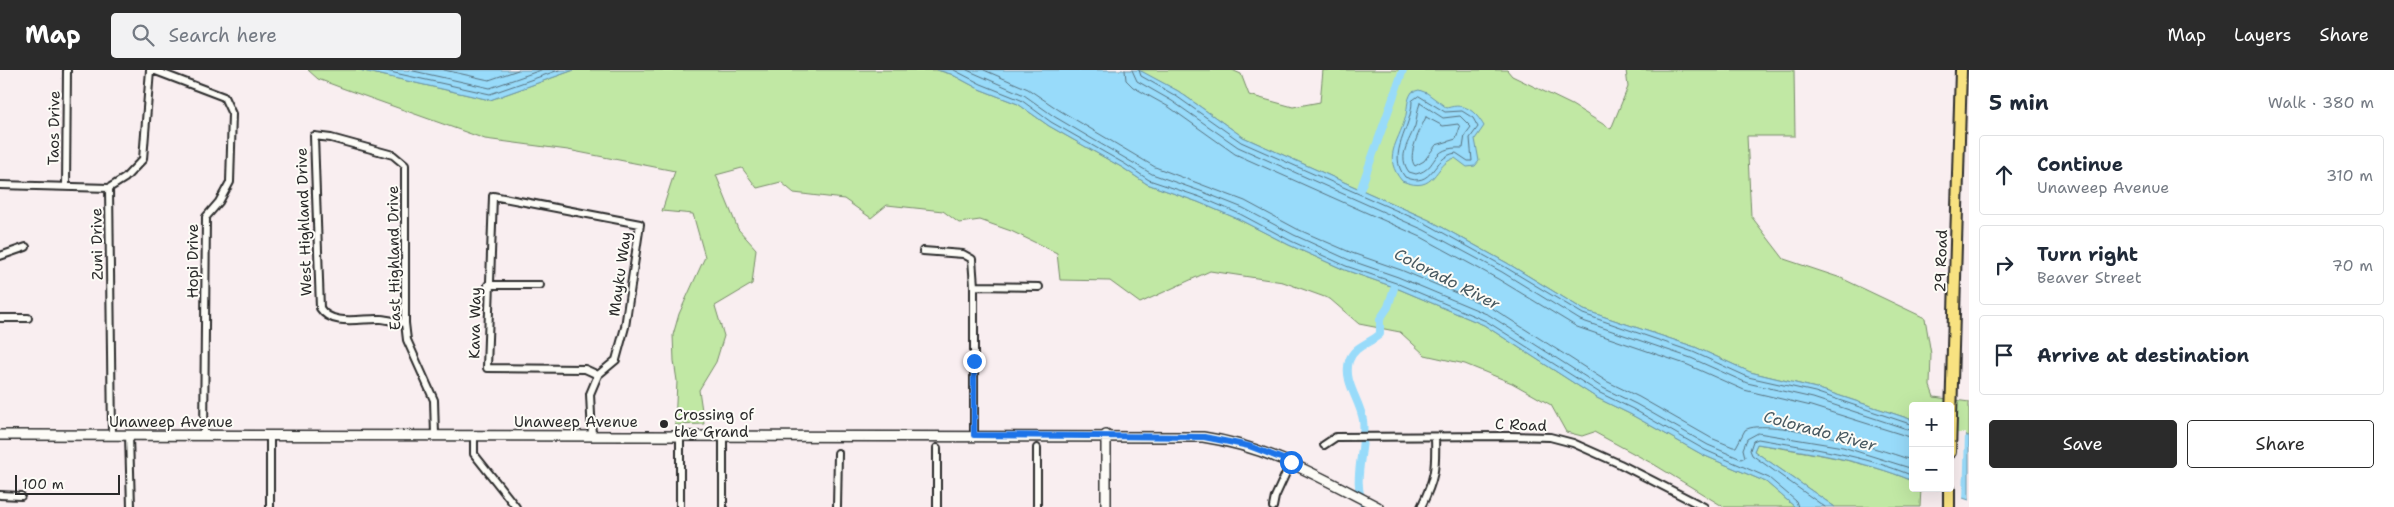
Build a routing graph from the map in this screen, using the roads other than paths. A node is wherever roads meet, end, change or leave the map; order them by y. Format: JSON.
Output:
{"nodes":[{"id":1,"x":67,"y":70,"type":"edge"},
{"id":2,"x":152,"y":70,"type":"edge"},
{"id":3,"x":1961,"y":70,"type":"edge"},
{"id":4,"x":314,"y":136,"type":"joint"},
{"id":5,"x":0,"y":185,"type":"edge"},
{"id":6,"x":66,"y":187,"type":"junction"},
{"id":7,"x":108,"y":188,"type":"junction"},
{"id":8,"x":493,"y":196,"type":"joint"},
{"id":9,"x":26,"y":247,"type":"dead end"},
{"id":10,"x":923,"y":251,"type":"dead end"},
{"id":11,"x":0,"y":256,"type":"edge"},
{"id":12,"x":488,"y":285,"type":"junction"},
{"id":13,"x":540,"y":285,"type":"dead end"},
{"id":14,"x":974,"y":286,"type":"junction"},
{"id":15,"x":1038,"y":287,"type":"dead end"},
{"id":16,"x":0,"y":318,"type":"edge"},
{"id":17,"x":28,"y":318,"type":"dead end"},
{"id":18,"x":405,"y":323,"type":"junction"},
{"id":19,"x":598,"y":375,"type":"junction"},
{"id":20,"x":0,"y":435,"type":"edge"},
{"id":21,"x":112,"y":435,"type":"junction"},
{"id":22,"x":129,"y":435,"type":"junction"},
{"id":23,"x":270,"y":435,"type":"junction"},
{"id":24,"x":435,"y":435,"type":"junction"},
{"id":25,"x":723,"y":435,"type":"junction"},
{"id":26,"x":974,"y":435,"type":"junction"},
{"id":27,"x":1106,"y":435,"type":"junction"},
{"id":28,"x":204,"y":436,"type":"junction"},
{"id":29,"x":474,"y":436,"type":"junction"},
{"id":30,"x":592,"y":436,"type":"junction"},
{"id":31,"x":680,"y":436,"type":"junction"},
{"id":32,"x":1435,"y":437,"type":"junction"},
{"id":33,"x":1324,"y":445,"type":"dead end"},
{"id":34,"x":1950,"y":447,"type":"edge"},
{"id":35,"x":937,"y":448,"type":"dead end"},
{"id":36,"x":1037,"y":448,"type":"dead end"},
{"id":37,"x":838,"y":453,"type":"dead end"},
{"id":38,"x":1291,"y":462,"type":"junction"},
{"id":39,"x":1949,"y":492,"type":"edge"},
{"id":40,"x":0,"y":495,"type":"edge"},
{"id":41,"x":21,"y":496,"type":"dead end"},
{"id":42,"x":131,"y":507,"type":"edge"},
{"id":43,"x":270,"y":507,"type":"edge"},
{"id":44,"x":516,"y":507,"type":"edge"},
{"id":45,"x":680,"y":507,"type":"edge"},
{"id":46,"x":723,"y":507,"type":"edge"},
{"id":47,"x":837,"y":507,"type":"edge"},
{"id":48,"x":937,"y":507,"type":"edge"},
{"id":49,"x":1037,"y":507,"type":"edge"},
{"id":50,"x":1106,"y":507,"type":"edge"},
{"id":51,"x":1273,"y":507,"type":"edge"},
{"id":52,"x":1378,"y":507,"type":"edge"},
{"id":53,"x":1421,"y":507,"type":"edge"},
{"id":54,"x":1704,"y":507,"type":"edge"},
{"id":55,"x":1949,"y":507,"type":"edge"}],
"edges":[{"from":1,"to":6,"type":"street","name":"Taos Drive"},
{"from":2,"to":7,"type":"street","name":"Zuni Drive"},
{"from":2,"to":28,"type":"street","name":"Hopi Drive"},
{"from":3,"to":34,"type":"main road","name":"29 Road"},
{"from":4,"to":18,"type":"street","name":"East Highland Drive"},
{"from":4,"to":18,"type":"street","name":"West Highland Drive"},
{"from":5,"to":6,"type":"street"},
{"from":6,"to":7,"type":"street"},
{"from":7,"to":21,"type":"street","name":"Zuni Drive"},
{"from":8,"to":12,"type":"street","name":"Kava Way"},
{"from":8,"to":19,"type":"street","name":"Mayku Way"},
{"from":9,"to":11,"type":"street"},
{"from":10,"to":14,"type":"street"},
{"from":12,"to":13,"type":"street"},
{"from":12,"to":19,"type":"street","name":"Kava Way"},
{"from":14,"to":15,"type":"street"},
{"from":14,"to":26,"type":"street"},
{"from":16,"to":17,"type":"street"},
{"from":18,"to":24,"type":"street","name":"East Highland Drive"},
{"from":19,"to":30,"type":"street","name":"Mayku Way"},
{"from":20,"to":21,"type":"main road","name":"Unaweep Avenue"},
{"from":21,"to":22,"type":"main road","name":"Unaweep Avenue"},
{"from":22,"to":28,"type":"main road","name":"Unaweep Avenue"},
{"from":22,"to":42,"type":"street"},
{"from":23,"to":24,"type":"main road","name":"Unaweep Avenue"},
{"from":23,"to":28,"type":"main road","name":"Unaweep Avenue"},
{"from":23,"to":43,"type":"street"},
{"from":24,"to":29,"type":"main road","name":"Unaweep Avenue"},
{"from":25,"to":26,"type":"main road","name":"Unaweep Avenue"},
{"from":25,"to":31,"type":"main road","name":"Unaweep Avenue"},
{"from":25,"to":46,"type":"street"},
{"from":26,"to":27,"type":"main road","name":"Unaweep Avenue"},
{"from":27,"to":38,"type":"main road","name":"Unaweep Avenue"},
{"from":27,"to":50,"type":"main road"},
{"from":29,"to":30,"type":"main road","name":"Unaweep Avenue"},
{"from":29,"to":44,"type":"street"},
{"from":30,"to":31,"type":"main road","name":"Unaweep Avenue"},
{"from":31,"to":45,"type":"street"},
{"from":32,"to":33,"type":"street","name":"C Road"},
{"from":32,"to":53,"type":"street"},
{"from":32,"to":54,"type":"street","name":"C Road"},
{"from":35,"to":48,"type":"street"},
{"from":36,"to":49,"type":"street"},
{"from":37,"to":47,"type":"street"},
{"from":38,"to":51,"type":"street"},
{"from":38,"to":52,"type":"main road","name":"Unaweep Avenue"},
{"from":39,"to":55,"type":"main road"},
{"from":40,"to":41,"type":"street"}]}
